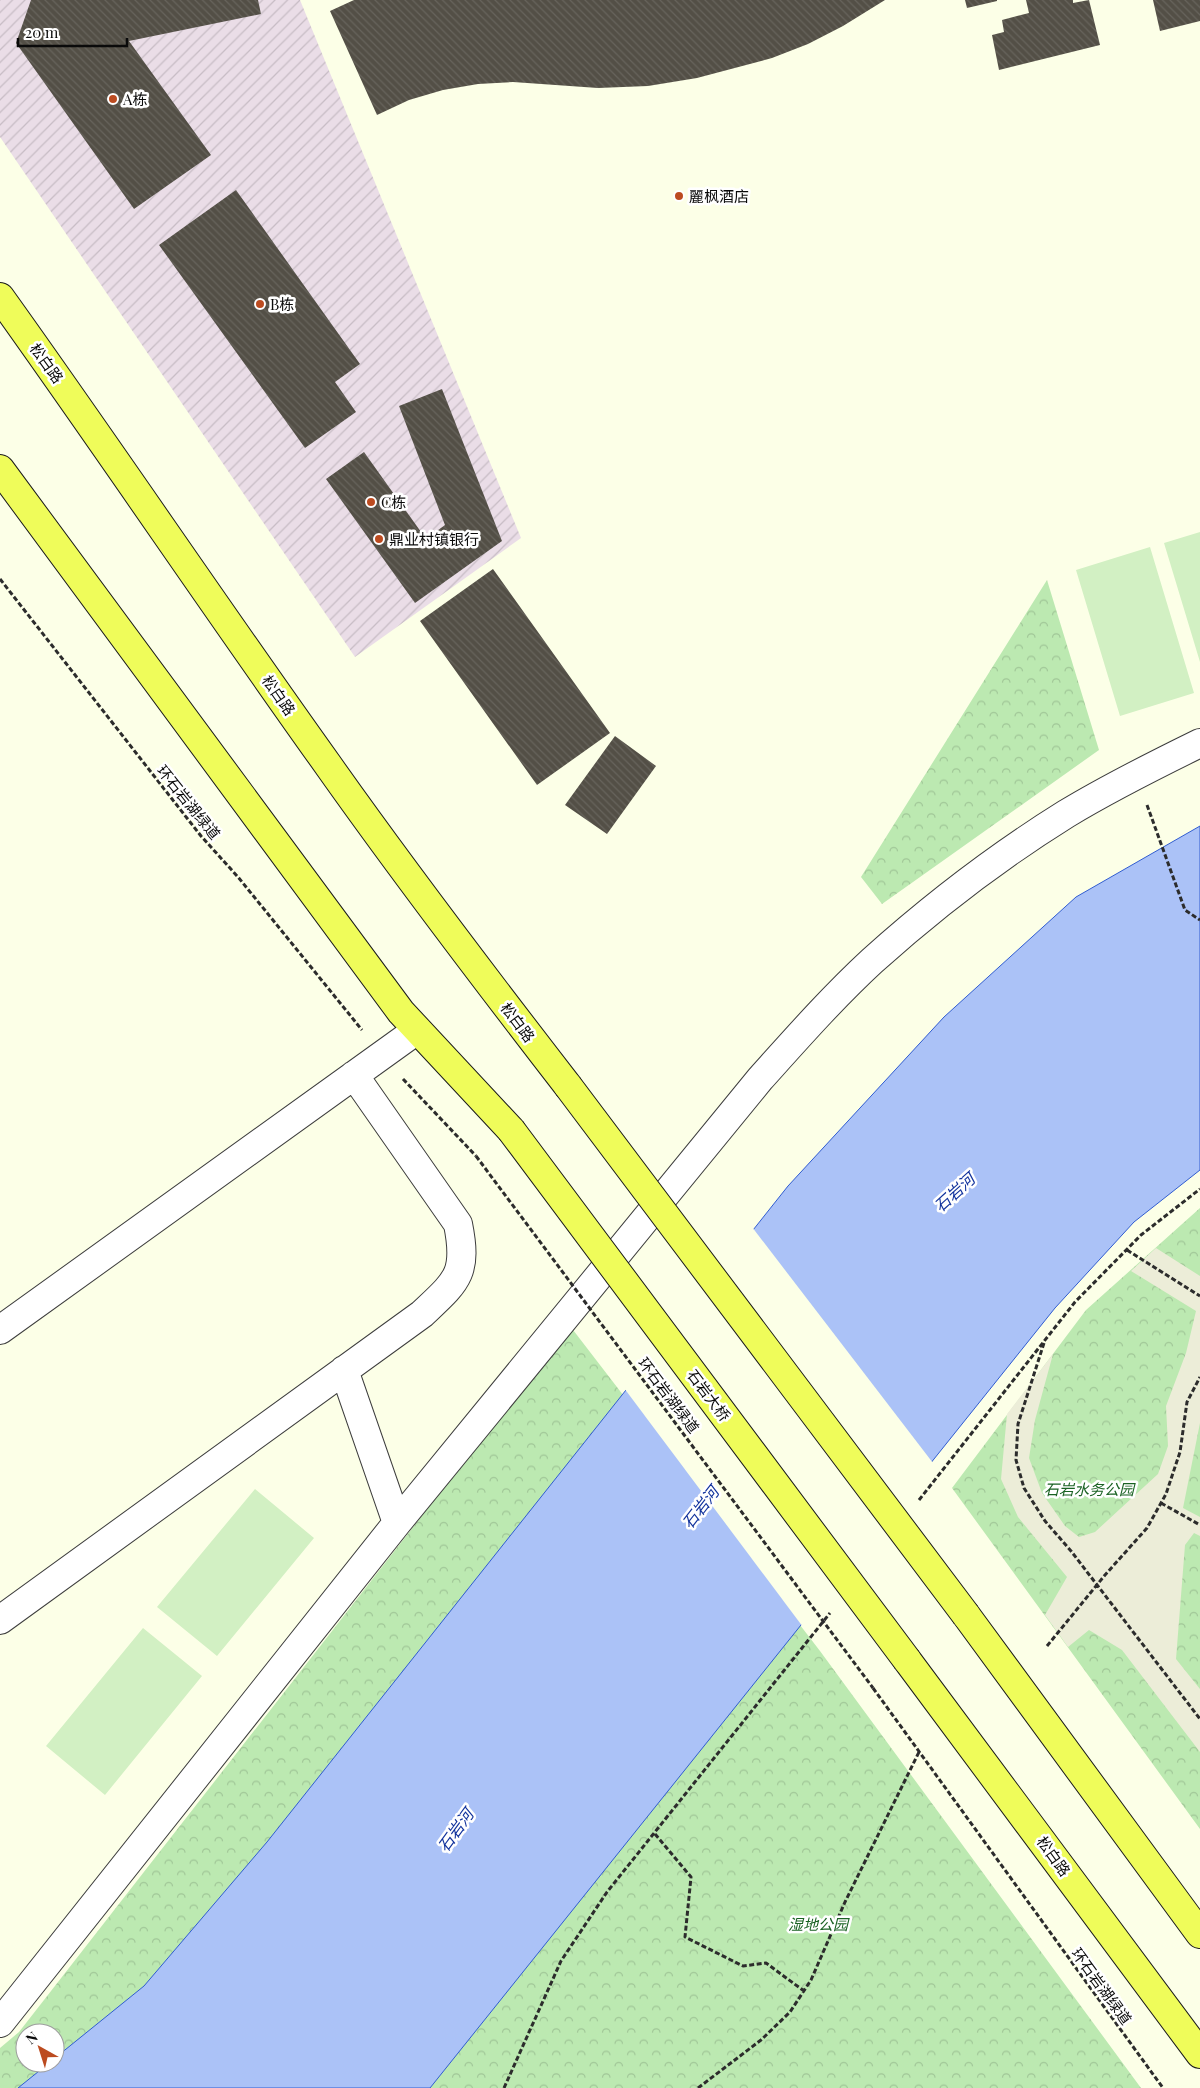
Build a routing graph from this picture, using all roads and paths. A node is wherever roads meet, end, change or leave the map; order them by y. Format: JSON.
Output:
{"nodes":[{"id":1,"x":0,"y":297,"type":"edge"},
{"id":2,"x":0,"y":469,"type":"edge"},
{"id":3,"x":0,"y":578,"type":"edge"},
{"id":4,"x":1200,"y":743,"type":"edge"},
{"id":5,"x":1136,"y":774,"type":"junction"},
{"id":6,"x":1200,"y":920,"type":"edge"},
{"id":7,"x":418,"y":1030,"type":"junction"},
{"id":8,"x":365,"y":1034,"type":"dead end"},
{"id":9,"x":354,"y":1075,"type":"junction"},
{"id":10,"x":400,"y":1077,"type":"dead end"},
{"id":11,"x":1200,"y":1190,"type":"edge"},
{"id":12,"x":1127,"y":1250,"type":"junction"},
{"id":13,"x":1200,"y":1296,"type":"edge"},
{"id":14,"x":0,"y":1330,"type":"edge"},
{"id":15,"x":1044,"y":1340,"type":"junction"},
{"id":16,"x":344,"y":1370,"type":"junction"},
{"id":17,"x":1200,"y":1377,"type":"edge"},
{"id":18,"x":1161,"y":1502,"type":"junction"},
{"id":19,"x":913,"y":1507,"type":"dead end"},
{"id":20,"x":397,"y":1523,"type":"junction"},
{"id":21,"x":1200,"y":1525,"type":"edge"},
{"id":22,"x":1097,"y":1584,"type":"junction"},
{"id":23,"x":833,"y":1609,"type":"dead end"},
{"id":24,"x":0,"y":1620,"type":"edge"},
{"id":25,"x":1047,"y":1646,"type":"dead end"},
{"id":26,"x":907,"y":1660,"type":"joint"},
{"id":27,"x":1200,"y":1719,"type":"edge"},
{"id":28,"x":919,"y":1752,"type":"junction"},
{"id":29,"x":655,"y":1834,"type":"junction"},
{"id":30,"x":1200,"y":1934,"type":"edge"},
{"id":31,"x":804,"y":1991,"type":"junction"},
{"id":32,"x":0,"y":2023,"type":"edge"},
{"id":33,"x":1200,"y":2054,"type":"edge"},
{"id":34,"x":504,"y":2088,"type":"edge"},
{"id":35,"x":698,"y":2088,"type":"edge"},
{"id":36,"x":1163,"y":2088,"type":"edge"}],
"edges":[{"from":1,"to":30,"type":"main road","name":"松白路","bridge":true},
{"from":2,"to":7,"type":"main road"},
{"from":3,"to":8,"type":"path","name":"环石岩湖绿道"},
{"from":4,"to":5,"type":"lane"},
{"from":5,"to":6,"type":"path"},
{"from":5,"to":20,"type":"lane"},
{"from":7,"to":9,"type":"lane"},
{"from":7,"to":26,"type":"main road","name":"石岩大桥","bridge":true},
{"from":9,"to":14,"type":"lane"},
{"from":9,"to":16,"type":"lane"},
{"from":10,"to":28,"type":"path","name":"环石岩湖绿道","bridge":true},
{"from":11,"to":12,"type":"path"},
{"from":12,"to":13,"type":"path"},
{"from":12,"to":15,"type":"path"},
{"from":15,"to":19,"type":"path"},
{"from":15,"to":22,"type":"path"},
{"from":16,"to":20,"type":"lane"},
{"from":16,"to":24,"type":"lane"},
{"from":17,"to":18,"type":"path"},
{"from":18,"to":21,"type":"path"},
{"from":18,"to":22,"type":"path"},
{"from":20,"to":32,"type":"lane"},
{"from":22,"to":25,"type":"path"},
{"from":22,"to":27,"type":"path"},
{"from":23,"to":29,"type":"path"},
{"from":26,"to":33,"type":"main road","name":"松白路"},
{"from":28,"to":31,"type":"path"},
{"from":28,"to":36,"type":"path","name":"环石岩湖绿道"},
{"from":29,"to":31,"type":"path"},
{"from":29,"to":34,"type":"path"},
{"from":31,"to":35,"type":"path"}]}
